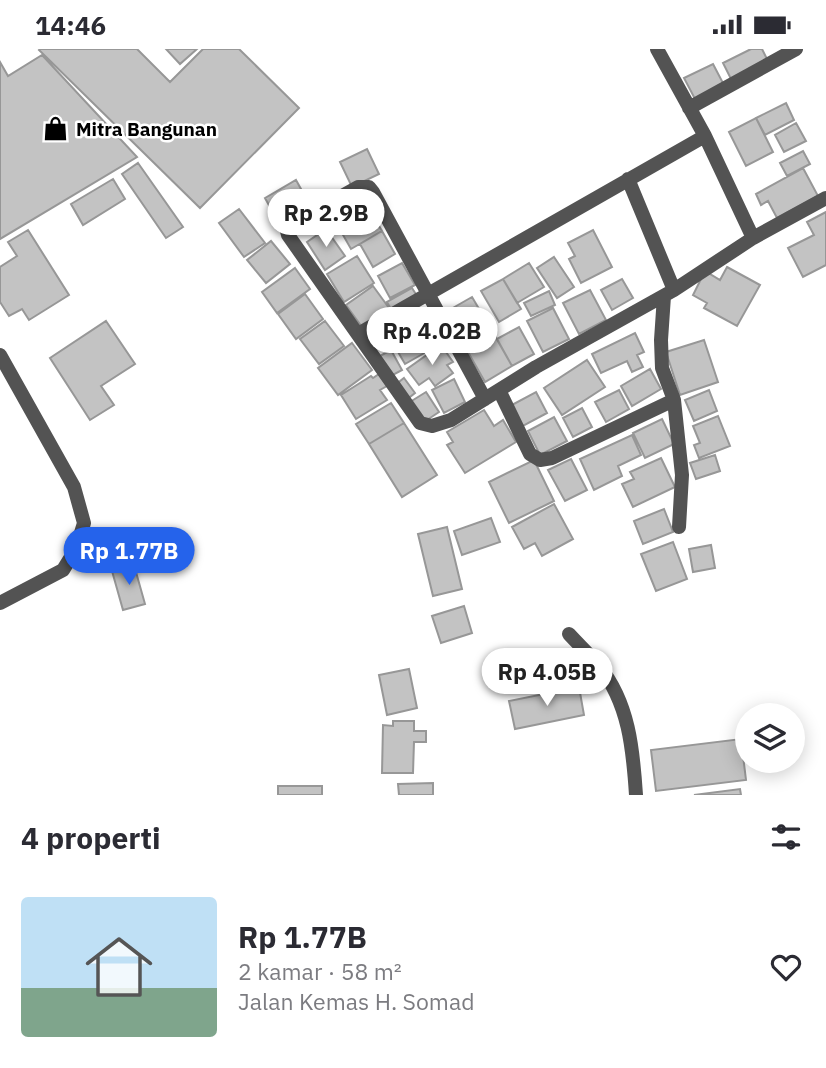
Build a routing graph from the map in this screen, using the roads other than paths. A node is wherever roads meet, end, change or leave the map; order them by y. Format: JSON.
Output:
{"nodes":[{"id":1,"x":657,"y":49,"type":"edge"},
{"id":2,"x":796,"y":49,"type":"edge"},
{"id":3,"x":689,"y":108,"type":"junction"},
{"id":4,"x":705,"y":136,"type":"junction"},
{"id":5,"x":628,"y":179,"type":"junction"},
{"id":6,"x":826,"y":198,"type":"edge"},
{"id":7,"x":753,"y":238,"type":"junction"},
{"id":8,"x":669,"y":293,"type":"junction"},
{"id":9,"x":428,"y":294,"type":"junction"},
{"id":10,"x":358,"y":334,"type":"junction"},
{"id":11,"x":0,"y":355,"type":"edge"},
{"id":12,"x":499,"y":390,"type":"junction"},
{"id":13,"x":485,"y":399,"type":"junction"},
{"id":14,"x":674,"y":400,"type":"junction"},
{"id":15,"x":679,"y":527,"type":"dead end"},
{"id":16,"x":0,"y":603,"type":"edge"},
{"id":17,"x":569,"y":634,"type":"dead end"},
{"id":18,"x":636,"y":795,"type":"edge"}],
"edges":[{"from":1,"to":3,"type":"street"},
{"from":2,"to":3,"type":"street"},
{"from":3,"to":4,"type":"street"},
{"from":4,"to":5,"type":"street"},
{"from":4,"to":7,"type":"street"},
{"from":5,"to":8,"type":"street"},
{"from":5,"to":9,"type":"street"},
{"from":6,"to":7,"type":"street"},
{"from":7,"to":8,"type":"street"},
{"from":8,"to":12,"type":"street"},
{"from":8,"to":14,"type":"street"},
{"from":9,"to":10,"type":"street"},
{"from":9,"to":10,"type":"street"},
{"from":9,"to":13,"type":"street"},
{"from":10,"to":13,"type":"street"},
{"from":11,"to":16,"type":"street"},
{"from":12,"to":13,"type":"street"},
{"from":12,"to":14,"type":"street"},
{"from":14,"to":15,"type":"street"},
{"from":17,"to":18,"type":"street"}]}
